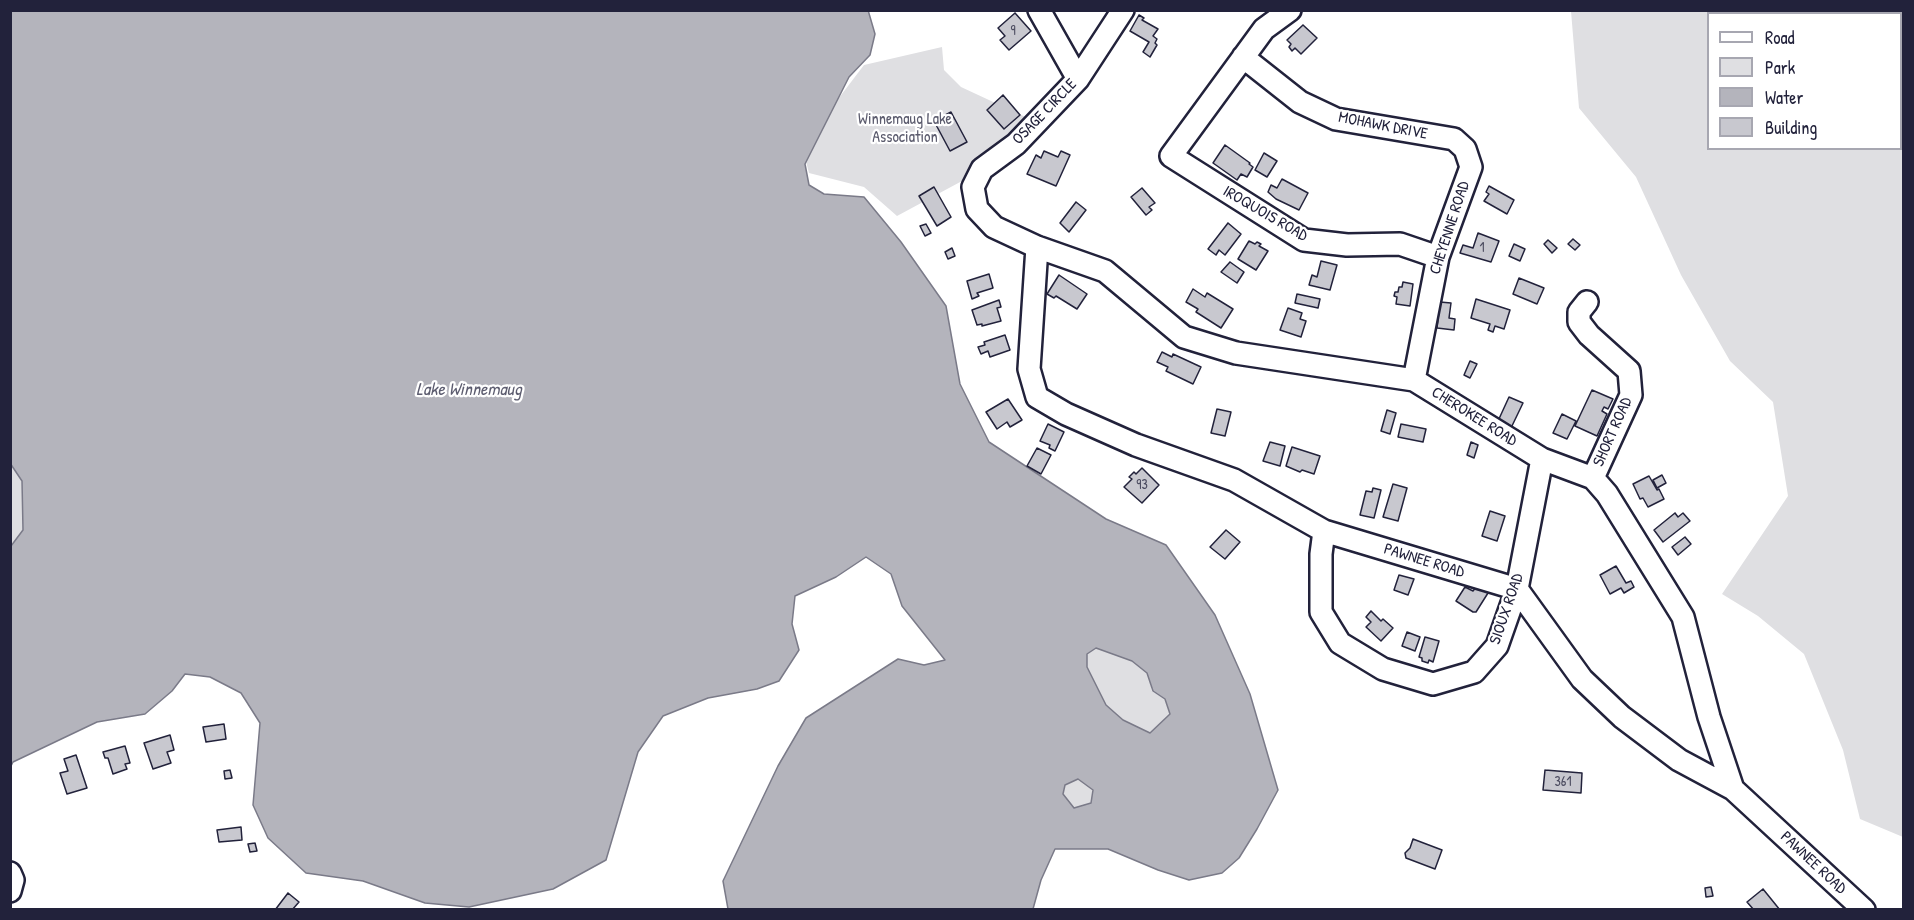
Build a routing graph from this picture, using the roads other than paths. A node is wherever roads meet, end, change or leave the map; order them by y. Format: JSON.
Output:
{"nodes":[{"id":1,"x":1039,"y":10,"type":"edge"},
{"id":2,"x":1122,"y":10,"type":"edge"},
{"id":3,"x":1290,"y":10,"type":"edge"},
{"id":4,"x":1243,"y":57,"type":"junction"},
{"id":5,"x":1078,"y":79,"type":"junction"},
{"id":6,"x":1465,"y":149,"type":"joint"},
{"id":7,"x":1037,"y":248,"type":"junction"},
{"id":8,"x":1438,"y":257,"type":"junction"},
{"id":9,"x":1587,"y":302,"type":"dead end"},
{"id":10,"x":1414,"y":380,"type":"junction"},
{"id":11,"x":1542,"y":459,"type":"junction"},
{"id":12,"x":1593,"y":478,"type":"junction"},
{"id":13,"x":1324,"y":531,"type":"junction"},
{"id":14,"x":1517,"y":589,"type":"junction"},
{"id":15,"x":1733,"y":789,"type":"junction"},
{"id":16,"x":10,"y":873,"type":"edge"},
{"id":17,"x":10,"y":891,"type":"edge"},
{"id":18,"x":1864,"y":909,"type":"edge"}],
"edges":[{"from":1,"to":5,"type":"street"},
{"from":2,"to":5,"type":"street","name":"OSAGE CIRCLE"},
{"from":3,"to":4,"type":"street"},
{"from":4,"to":6,"type":"street","name":"MOHAWK DRIVE"},
{"from":4,"to":8,"type":"street","name":"IROQUOIS ROAD"},
{"from":5,"to":7,"type":"street","name":"OSAGE CIRCLE"},
{"from":6,"to":8,"type":"street","name":"CHEYENNE ROAD"},
{"from":7,"to":10,"type":"street","name":"CHEROKEE ROAD"},
{"from":7,"to":13,"type":"street","name":"PAWNEE ROAD"},
{"from":8,"to":10,"type":"street","name":"CHEYENNE ROAD"},
{"from":9,"to":12,"type":"street","name":"SHORT ROAD"},
{"from":10,"to":11,"type":"street","name":"CHEROKEE ROAD"},
{"from":11,"to":12,"type":"street","name":"CHEROKEE ROAD"},
{"from":11,"to":14,"type":"street","name":"SIOUX ROAD"},
{"from":12,"to":15,"type":"street"},
{"from":13,"to":14,"type":"street","name":"PAWNEE ROAD"},
{"from":13,"to":14,"type":"street","name":"SIOUX ROAD"},
{"from":14,"to":15,"type":"street","name":"PAWNEE ROAD"},
{"from":15,"to":18,"type":"street","name":"PAWNEE ROAD"},
{"from":16,"to":17,"type":"street"}]}
